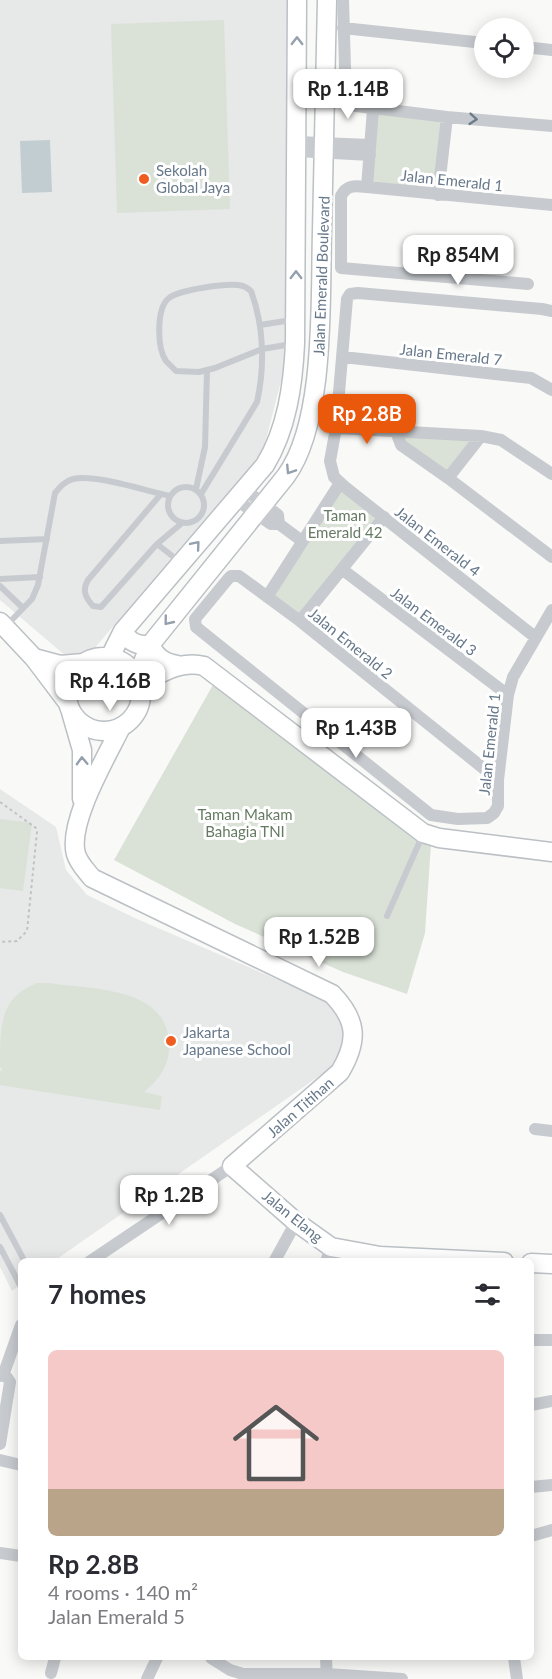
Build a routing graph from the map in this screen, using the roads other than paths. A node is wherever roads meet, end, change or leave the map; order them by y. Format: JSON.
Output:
{"nodes":[{"id":1,"x":297,"y":0,"type":"edge"},
{"id":2,"x":327,"y":0,"type":"edge"},
{"id":3,"x":343,"y":0,"type":"edge"},
{"id":4,"x":343,"y":28,"type":"junction"},
{"id":5,"x":474,"y":42,"type":"edge"},
{"id":6,"x":534,"y":48,"type":"edge"},
{"id":7,"x":552,"y":50,"type":"edge"},
{"id":8,"x":373,"y":109,"type":"junction"},
{"id":9,"x":447,"y":117,"type":"junction"},
{"id":10,"x":552,"y":126,"type":"edge"},
{"id":11,"x":297,"y":147,"type":"junction"},
{"id":12,"x":325,"y":148,"type":"junction"},
{"id":13,"x":370,"y":150,"type":"junction"},
{"id":14,"x":367,"y":187,"type":"junction"},
{"id":15,"x":438,"y":195,"type":"junction"},
{"id":16,"x":552,"y":205,"type":"edge"},
{"id":17,"x":528,"y":284,"type":"dead end"},
{"id":18,"x":552,"y":311,"type":"edge"},
{"id":19,"x":296,"y":319,"type":"junction"},
{"id":20,"x":260,"y":325,"type":"junction"},
{"id":21,"x":295,"y":344,"type":"junction"},
{"id":22,"x":262,"y":349,"type":"junction"},
{"id":23,"x":343,"y":357,"type":"junction"},
{"id":24,"x":207,"y":370,"type":"junction"},
{"id":25,"x":552,"y":390,"type":"edge"},
{"id":26,"x":336,"y":428,"type":"junction"},
{"id":27,"x":400,"y":433,"type":"junction"},
{"id":28,"x":480,"y":436,"type":"junction"},
{"id":29,"x":552,"y":474,"type":"edge"},
{"id":30,"x":448,"y":478,"type":"junction"},
{"id":31,"x":340,"y":483,"type":"junction"},
{"id":32,"x":199,"y":492,"type":"junction"},
{"id":33,"x":161,"y":494,"type":"junction"},
{"id":34,"x":240,"y":494,"type":"junction"},
{"id":35,"x":170,"y":496,"type":"junction"},
{"id":36,"x":259,"y":509,"type":"junction"},
{"id":37,"x":384,"y":517,"type":"junction"},
{"id":38,"x":182,"y":523,"type":"junction"},
{"id":39,"x":47,"y":538,"type":"junction"},
{"id":40,"x":0,"y":541,"type":"edge"},
{"id":41,"x":302,"y":541,"type":"junction"},
{"id":42,"x":157,"y":544,"type":"junction"},
{"id":43,"x":552,"y":557,"type":"edge"},
{"id":44,"x":181,"y":563,"type":"junction"},
{"id":45,"x":343,"y":570,"type":"junction"},
{"id":46,"x":239,"y":576,"type":"joint"},
{"id":47,"x":40,"y":577,"type":"junction"},
{"id":48,"x":0,"y":579,"type":"edge"},
{"id":49,"x":0,"y":586,"type":"edge"},
{"id":50,"x":267,"y":597,"type":"junction"},
{"id":51,"x":23,"y":608,"type":"junction"},
{"id":52,"x":552,"y":610,"type":"edge"},
{"id":53,"x":300,"y":621,"type":"junction"},
{"id":54,"x":3,"y":624,"type":"edge"},
{"id":55,"x":123,"y":631,"type":"junction"},
{"id":56,"x":535,"y":637,"type":"junction"},
{"id":57,"x":150,"y":645,"type":"junction"},
{"id":58,"x":110,"y":657,"type":"junction"},
{"id":59,"x":34,"y":658,"type":"junction"},
{"id":60,"x":84,"y":663,"type":"junction"},
{"id":61,"x":177,"y":665,"type":"junction"},
{"id":62,"x":139,"y":680,"type":"junction"},
{"id":63,"x":508,"y":695,"type":"junction"},
{"id":64,"x":69,"y":707,"type":"junction"},
{"id":65,"x":121,"y":727,"type":"junction"},
{"id":66,"x":498,"y":780,"type":"junction"},
{"id":67,"x":81,"y":813,"type":"junction"},
{"id":68,"x":423,"y":833,"type":"junction"},
{"id":69,"x":552,"y":852,"type":"edge"},
{"id":70,"x":387,"y":916,"type":"dead end"},
{"id":71,"x":535,"y":1129,"type":"dead end"},
{"id":72,"x":552,"y":1131,"type":"edge"},
{"id":73,"x":232,"y":1166,"type":"junction"},
{"id":74,"x":0,"y":1215,"type":"edge"},
{"id":75,"x":296,"y":1222,"type":"junction"},
{"id":76,"x":0,"y":1247,"type":"edge"},
{"id":77,"x":329,"y":1254,"type":"edge"},
{"id":78,"x":23,"y":1258,"type":"edge"},
{"id":79,"x":95,"y":1258,"type":"edge"},
{"id":80,"x":276,"y":1258,"type":"edge"},
{"id":81,"x":421,"y":1258,"type":"edge"},
{"id":82,"x":534,"y":1263,"type":"edge"},
{"id":83,"x":552,"y":1264,"type":"edge"},
{"id":84,"x":18,"y":1281,"type":"edge"},
{"id":85,"x":18,"y":1333,"type":"edge"},
{"id":86,"x":534,"y":1340,"type":"edge"},
{"id":87,"x":552,"y":1340,"type":"edge"},
{"id":88,"x":2,"y":1375,"type":"edge"},
{"id":89,"x":552,"y":1401,"type":"edge"},
{"id":90,"x":534,"y":1404,"type":"edge"},
{"id":91,"x":1,"y":1430,"type":"edge"},
{"id":92,"x":0,"y":1444,"type":"edge"},
{"id":93,"x":0,"y":1460,"type":"edge"},
{"id":94,"x":18,"y":1464,"type":"edge"},
{"id":95,"x":552,"y":1485,"type":"edge"},
{"id":96,"x":534,"y":1487,"type":"edge"},
{"id":97,"x":552,"y":1530,"type":"edge"},
{"id":98,"x":534,"y":1535,"type":"edge"},
{"id":99,"x":0,"y":1553,"type":"edge"},
{"id":100,"x":18,"y":1556,"type":"edge"},
{"id":101,"x":54,"y":1660,"type":"edge"},
{"id":102,"x":156,"y":1660,"type":"edge"},
{"id":103,"x":214,"y":1660,"type":"edge"},
{"id":104,"x":326,"y":1660,"type":"edge"},
{"id":105,"x":514,"y":1660,"type":"edge"},
{"id":106,"x":51,"y":1673,"type":"dead end"},
{"id":107,"x":328,"y":1676,"type":"edge"},
{"id":108,"x":147,"y":1679,"type":"edge"},
{"id":109,"x":402,"y":1679,"type":"edge"},
{"id":110,"x":517,"y":1679,"type":"edge"}],
"edges":[{"from":11,"to":1,"type":"main road","name":"Jalan Emerald Boulevard","one_way":true},
{"from":2,"to":12,"type":"main road","name":"Jalan Emerald Boulevard"},
{"from":3,"to":4,"type":"street"},
{"from":4,"to":5,"type":"street"},
{"from":4,"to":8,"type":"street"},
{"from":6,"to":7,"type":"street"},
{"from":8,"to":9,"type":"street"},
{"from":8,"to":13,"type":"street"},
{"from":9,"to":10,"type":"street","one_way":true},
{"from":9,"to":15,"type":"street"},
{"from":11,"to":12,"type":"street"},
{"from":19,"to":11,"type":"main road","name":"Jalan Emerald Boulevard","one_way":true},
{"from":12,"to":13,"type":"street"},
{"from":12,"to":36,"type":"main road","name":"Jalan Emerald Boulevard","one_way":true},
{"from":13,"to":14,"type":"street"},
{"from":14,"to":15,"type":"street","name":"Jalan Emerald 1"},
{"from":14,"to":17,"type":"street","name":"Jalan Emerald 1"},
{"from":15,"to":16,"type":"street","name":"Jalan Emerald 1"},
{"from":18,"to":23,"type":"street"},
{"from":19,"to":20,"type":"lane"},
{"from":19,"to":21,"type":"main road","name":"Jalan Emerald Boulevard"},
{"from":20,"to":22,"type":"lane"},
{"from":20,"to":24,"type":"lane"},
{"from":21,"to":22,"type":"lane"},
{"from":21,"to":34,"type":"main road","name":"Jalan Emerald Boulevard"},
{"from":22,"to":24,"type":"lane"},
{"from":22,"to":32,"type":"lane"},
{"from":23,"to":25,"type":"street","name":"Jalan Emerald 7"},
{"from":23,"to":26,"type":"street"},
{"from":24,"to":32,"type":"lane"},
{"from":26,"to":27,"type":"street"},
{"from":26,"to":31,"type":"street"},
{"from":27,"to":28,"type":"street"},
{"from":27,"to":30,"type":"street"},
{"from":28,"to":29,"type":"street"},
{"from":28,"to":30,"type":"street"},
{"from":30,"to":43,"type":"street"},
{"from":31,"to":37,"type":"street","name":"Jalan Emerald 4"},
{"from":31,"to":41,"type":"street"},
{"from":32,"to":35,"type":"lane"},
{"from":32,"to":38,"type":"lane"},
{"from":33,"to":35,"type":"lane"},
{"from":33,"to":39,"type":"lane"},
{"from":33,"to":42,"type":"lane"},
{"from":34,"to":36,"type":"street"},
{"from":44,"to":34,"type":"main road","name":"Jalan Emerald Boulevard","one_way":true},
{"from":35,"to":38,"type":"lane"},
{"from":36,"to":41,"type":"street"},
{"from":36,"to":57,"type":"main road","name":"Jalan Emerald Boulevard","one_way":true},
{"from":37,"to":45,"type":"street"},
{"from":37,"to":56,"type":"street","name":"Jalan Emerald 4"},
{"from":38,"to":42,"type":"lane"},
{"from":39,"to":40,"type":"lane"},
{"from":39,"to":47,"type":"lane"},
{"from":41,"to":50,"type":"street"},
{"from":42,"to":44,"type":"lane"},
{"from":44,"to":55,"type":"main road","name":"Jalan Emerald Boulevard"},
{"from":45,"to":53,"type":"street"},
{"from":45,"to":63,"type":"street","name":"Jalan Emerald 3"},
{"from":46,"to":50,"type":"street","name":"Jalan Emerald 2"},
{"from":46,"to":66,"type":"street","name":"Jalan Emerald 1"},
{"from":47,"to":48,"type":"lane"},
{"from":47,"to":51,"type":"lane"},
{"from":49,"to":51,"type":"lane"},
{"from":50,"to":53,"type":"street","name":"Jalan Emerald 2"},
{"from":51,"to":54,"type":"lane"},
{"from":52,"to":56,"type":"street","name":"Jalan Emerald 1"},
{"from":53,"to":66,"type":"street","name":"Jalan Emerald 2"},
{"from":54,"to":59,"type":"main road"},
{"from":55,"to":57,"type":"main road"},
{"from":55,"to":58,"type":"main road","name":"Jalan Emerald Boulevard"},
{"from":56,"to":63,"type":"street","name":"Jalan Emerald 1"},
{"from":57,"to":61,"type":"main road"},
{"from":57,"to":62,"type":"main road","name":"Jalan Emerald Boulevard"},
{"from":58,"to":60,"type":"main road"},
{"from":58,"to":62,"type":"main road"},
{"from":59,"to":60,"type":"main road"},
{"from":59,"to":64,"type":"main road"},
{"from":60,"to":64,"type":"main road"},
{"from":61,"to":62,"type":"main road"},
{"from":61,"to":68,"type":"main road"},
{"from":62,"to":65,"type":"main road"},
{"from":63,"to":66,"type":"street","name":"Jalan Emerald 1"},
{"from":64,"to":65,"type":"main road"},
{"from":67,"to":64,"type":"main road","name":"Jalan Titihan","one_way":true},
{"from":65,"to":67,"type":"main road","name":"Jalan Titihan"},
{"from":67,"to":73,"type":"main road","name":"Jalan Titihan"},
{"from":68,"to":69,"type":"main road"},
{"from":68,"to":70,"type":"lane"},
{"from":71,"to":72,"type":"street"},
{"from":73,"to":75,"type":"main road","name":"Jalan Elang"},
{"from":73,"to":79,"type":"street","name":"Jalan Titihan"},
{"from":74,"to":78,"type":"lane"},
{"from":75,"to":77,"type":"main road","name":"Jalan Elang"},
{"from":75,"to":80,"type":"street"},
{"from":76,"to":84,"type":"lane"},
{"from":77,"to":81,"type":"main road","name":"Jalan Elang"},
{"from":82,"to":83,"type":"main road"},
{"from":85,"to":88,"type":"street"},
{"from":86,"to":87,"type":"street"},
{"from":88,"to":91,"type":"street"},
{"from":89,"to":90,"type":"street"},
{"from":91,"to":92,"type":"street"},
{"from":93,"to":94,"type":"street"},
{"from":95,"to":96,"type":"street"},
{"from":97,"to":98,"type":"street"},
{"from":99,"to":100,"type":"street"},
{"from":101,"to":106,"type":"street"},
{"from":102,"to":108,"type":"street"},
{"from":103,"to":107,"type":"street"},
{"from":104,"to":107,"type":"street"},
{"from":105,"to":110,"type":"street"},
{"from":107,"to":109,"type":"street"}]}
